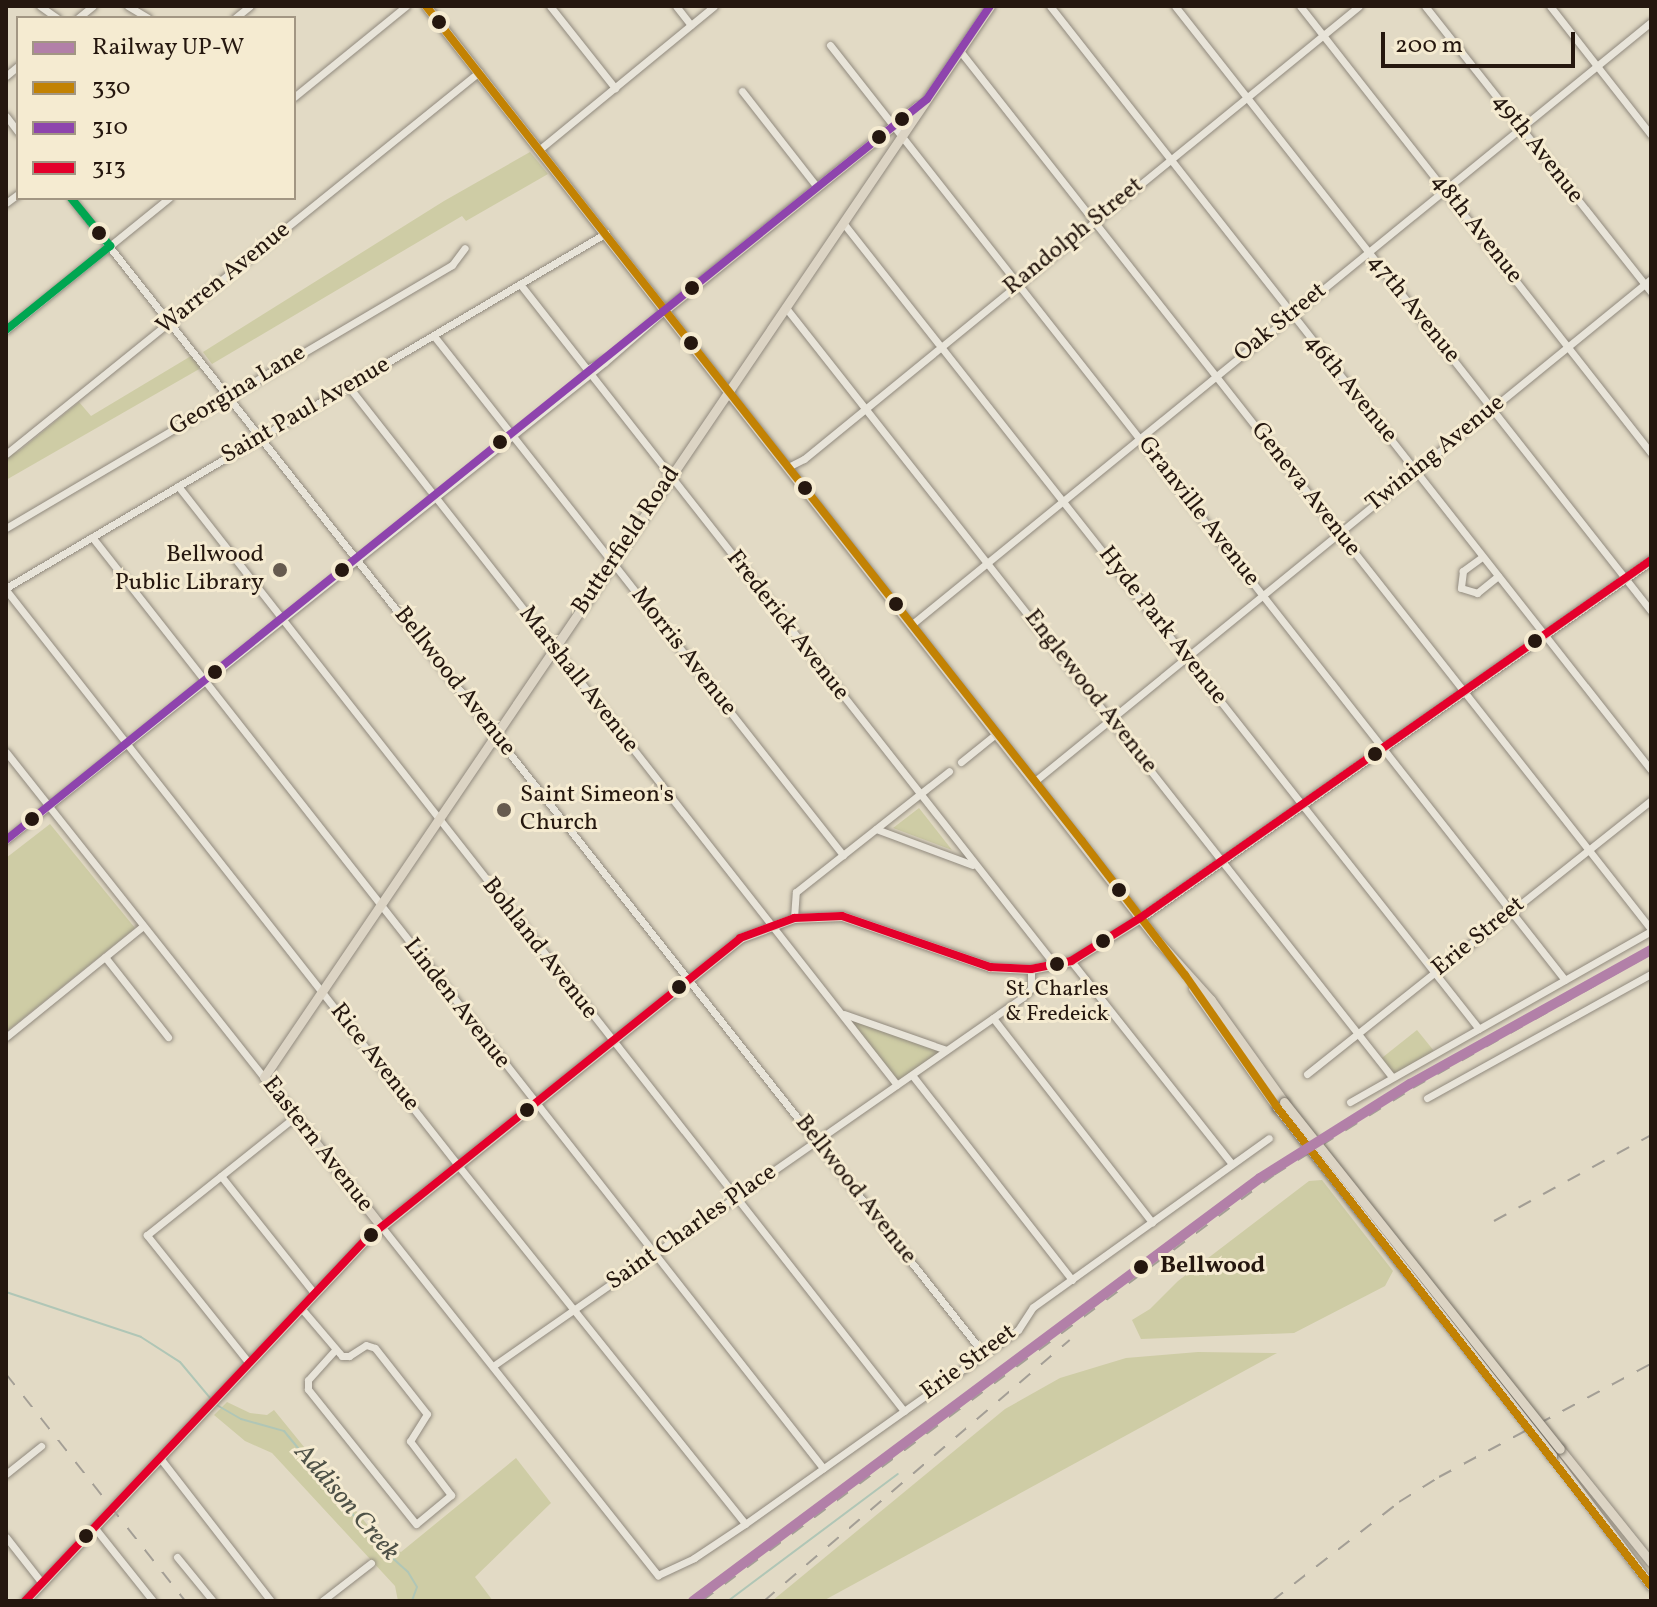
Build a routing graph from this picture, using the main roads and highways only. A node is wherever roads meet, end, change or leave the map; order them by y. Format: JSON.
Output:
{"nodes":[{"id":1,"x":426,"y":6,"type":"edge"},
{"id":2,"x":990,"y":6,"type":"edge"},
{"id":3,"x":927,"y":99,"type":"junction"},
{"id":4,"x":666,"y":309,"type":"junction"},
{"id":5,"x":729,"y":390,"type":"junction"},
{"id":6,"x":1651,"y":560,"type":"edge"},
{"id":7,"x":1140,"y":918,"type":"junction"},
{"id":8,"x":264,"y":1077,"type":"joint"},
{"id":9,"x":381,"y":1226,"type":"junction"},
{"id":10,"x":1556,"y":1452,"type":"junction"},
{"id":11,"x":1651,"y":1562,"type":"edge"},
{"id":12,"x":1636,"y":1568,"type":"junction"},
{"id":13,"x":1651,"y":1586,"type":"edge"},
{"id":14,"x":1651,"y":1593,"type":"edge"},
{"id":15,"x":28,"y":1600,"type":"edge"}],
"edges":[{"from":1,"to":4,"type":"main road"},
{"from":2,"to":3,"type":"main road","name":"Butterfield Road"},
{"from":3,"to":4,"type":"main road"},
{"from":3,"to":5,"type":"main road","name":"Butterfield Road"},
{"from":4,"to":5,"type":"main road"},
{"from":5,"to":7,"type":"main road"},
{"from":5,"to":8,"type":"main road","name":"Butterfield Road"},
{"from":6,"to":7,"type":"main road"},
{"from":7,"to":9,"type":"main road"},
{"from":7,"to":10,"type":"main road","bridge":true},
{"from":8,"to":9,"type":"main road","name":"Eastern Avenue"},
{"from":9,"to":15,"type":"main road"},
{"from":10,"to":11,"type":"main road"},
{"from":10,"to":12,"type":"main road"},
{"from":12,"to":13,"type":"main road"},
{"from":12,"to":14,"type":"main road"}]}
